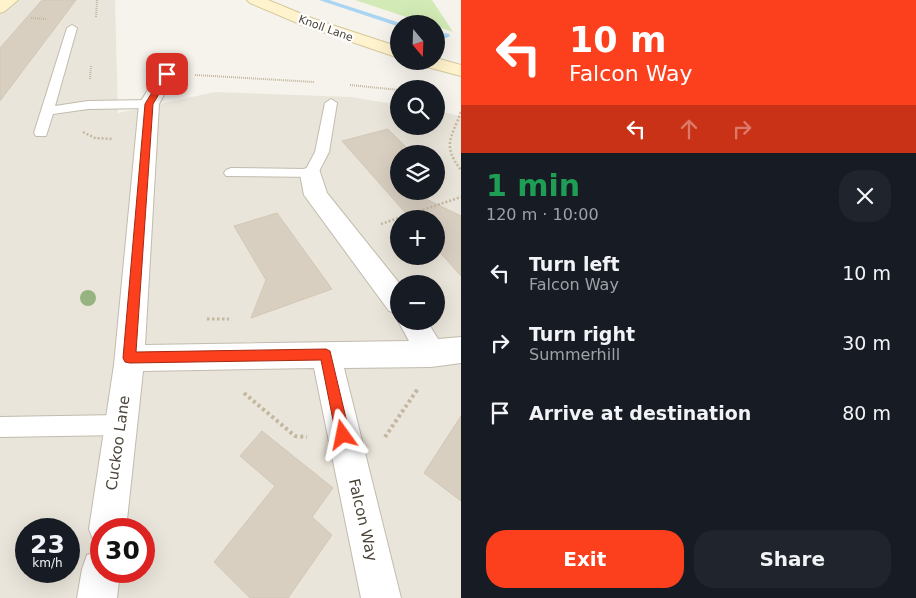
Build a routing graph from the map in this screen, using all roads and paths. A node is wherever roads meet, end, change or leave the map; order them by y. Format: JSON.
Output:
{"nodes":[{"id":1,"x":10,"y":0,"type":"edge"},
{"id":2,"x":255,"y":0,"type":"edge"},
{"id":3,"x":0,"y":8,"type":"edge"},
{"id":4,"x":24,"y":18,"type":"dead end"},
{"id":5,"x":72,"y":28,"type":"joint"},
{"id":6,"x":390,"y":50,"type":"edge"},
{"id":7,"x":445,"y":66,"type":"edge"},
{"id":8,"x":461,"y":70,"type":"edge"},
{"id":9,"x":167,"y":74,"type":"joint"},
{"id":10,"x":314,"y":82,"type":"dead end"},
{"id":11,"x":342,"y":84,"type":"dead end"},
{"id":12,"x":390,"y":89,"type":"edge"},
{"id":13,"x":331,"y":103,"type":"dead end"},
{"id":14,"x":149,"y":104,"type":"junction"},
{"id":15,"x":88,"y":105,"type":"junction"},
{"id":16,"x":47,"y":112,"type":"junction"},
{"id":17,"x":461,"y":112,"type":"edge"},
{"id":18,"x":41,"y":133,"type":"dead end"},
{"id":19,"x":113,"y":139,"type":"dead end"},
{"id":20,"x":461,"y":170,"type":"edge"},
{"id":21,"x":231,"y":173,"type":"dead end"},
{"id":22,"x":312,"y":174,"type":"junction"},
{"id":23,"x":461,"y":198,"type":"edge"},
{"id":24,"x":348,"y":234,"type":"junction"},
{"id":25,"x":390,"y":291,"type":"edge"},
{"id":26,"x":417,"y":330,"type":"edge"},
{"id":27,"x":461,"y":350,"type":"edge"},
{"id":28,"x":431,"y":354,"type":"junction"},
{"id":29,"x":326,"y":355,"type":"junction"},
{"id":30,"x":130,"y":358,"type":"junction"},
{"id":31,"x":121,"y":425,"type":"junction"},
{"id":32,"x":0,"y":427,"type":"edge"},
{"id":33,"x":108,"y":518,"type":"edge"},
{"id":34,"x":99,"y":583,"type":"edge"},
{"id":35,"x":97,"y":598,"type":"edge"},
{"id":36,"x":381,"y":598,"type":"edge"}],
"edges":[{"from":1,"to":3,"type":"street"},
{"from":2,"to":6,"type":"street","name":"Knoll Lane"},
{"from":4,"to":5,"type":"path"},
{"from":5,"to":16,"type":"lane"},
{"from":7,"to":8,"type":"street"},
{"from":9,"to":10,"type":"path"},
{"from":9,"to":14,"type":"street"},
{"from":11,"to":12,"type":"path"},
{"from":13,"to":22,"type":"lane"},
{"from":14,"to":15,"type":"lane"},
{"from":14,"to":30,"type":"street","name":"Cuckoo Lane"},
{"from":15,"to":16,"type":"lane"},
{"from":15,"to":19,"type":"path"},
{"from":16,"to":18,"type":"lane"},
{"from":17,"to":20,"type":"path"},
{"from":21,"to":22,"type":"lane"},
{"from":22,"to":24,"type":"street"},
{"from":23,"to":24,"type":"path"},
{"from":24,"to":25,"type":"street"},
{"from":26,"to":28,"type":"street"},
{"from":27,"to":28,"type":"street"},
{"from":28,"to":29,"type":"street"},
{"from":29,"to":30,"type":"street"},
{"from":29,"to":36,"type":"street","name":"Falcon Way"},
{"from":30,"to":31,"type":"street","name":"Cuckoo Lane"},
{"from":31,"to":32,"type":"lane"},
{"from":31,"to":33,"type":"street","name":"Cuckoo Lane"},
{"from":34,"to":35,"type":"street"}]}
